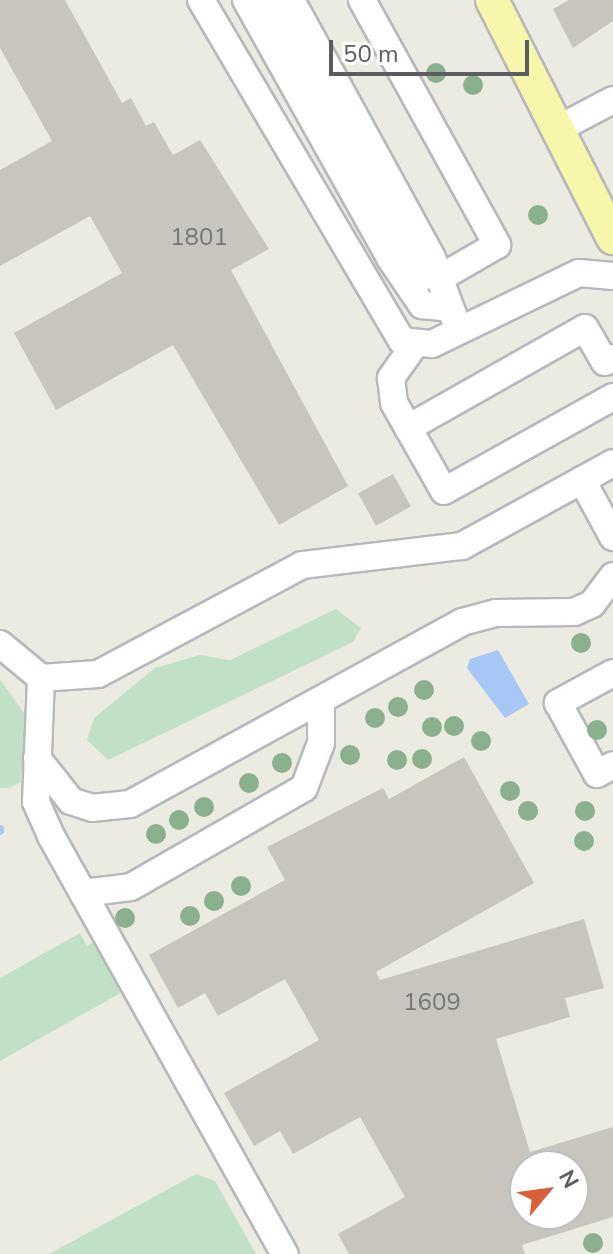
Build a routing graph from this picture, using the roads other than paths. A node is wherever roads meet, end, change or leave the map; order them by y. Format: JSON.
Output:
{"nodes":[{"id":1,"x":201,"y":0,"type":"edge"},
{"id":2,"x":246,"y":0,"type":"edge"},
{"id":3,"x":269,"y":0,"type":"edge"},
{"id":4,"x":291,"y":0,"type":"edge"},
{"id":5,"x":362,"y":0,"type":"edge"},
{"id":6,"x":492,"y":0,"type":"edge"},
{"id":7,"x":613,"y":100,"type":"edge"},
{"id":8,"x":558,"y":129,"type":"junction"},
{"id":9,"x":613,"y":238,"type":"edge"},
{"id":10,"x":613,"y":276,"type":"edge"},
{"id":11,"x":440,"y":278,"type":"junction"},
{"id":12,"x":454,"y":319,"type":"junction"},
{"id":13,"x":415,"y":344,"type":"junction"},
{"id":14,"x":610,"y":366,"type":"edge"},
{"id":15,"x":613,"y":397,"type":"edge"},
{"id":16,"x":408,"y":428,"type":"junction"},
{"id":17,"x":613,"y":463,"type":"edge"},
{"id":18,"x":582,"y":480,"type":"junction"},
{"id":19,"x":613,"y":537,"type":"edge"},
{"id":20,"x":613,"y":576,"type":"edge"},
{"id":21,"x":0,"y":644,"type":"edge"},
{"id":22,"x":613,"y":673,"type":"edge"},
{"id":23,"x":41,"y":678,"type":"junction"},
{"id":24,"x":321,"y":700,"type":"junction"},
{"id":25,"x":37,"y":758,"type":"junction"},
{"id":26,"x":613,"y":765,"type":"edge"},
{"id":27,"x":83,"y":893,"type":"junction"},
{"id":28,"x":285,"y":1254,"type":"edge"}],
"edges":[{"from":1,"to":13,"type":"street"},
{"from":2,"to":12,"type":"street"},
{"from":3,"to":12,"type":"street"},
{"from":4,"to":11,"type":"street"},
{"from":5,"to":11,"type":"street"},
{"from":6,"to":8,"type":"main road"},
{"from":7,"to":8,"type":"street"},
{"from":8,"to":9,"type":"main road"},
{"from":10,"to":12,"type":"street"},
{"from":11,"to":12,"type":"street"},
{"from":12,"to":13,"type":"street"},
{"from":13,"to":16,"type":"street"},
{"from":14,"to":16,"type":"street"},
{"from":15,"to":16,"type":"street"},
{"from":17,"to":18,"type":"street"},
{"from":18,"to":19,"type":"street"},
{"from":18,"to":23,"type":"street"},
{"from":20,"to":24,"type":"street"},
{"from":21,"to":23,"type":"street"},
{"from":22,"to":26,"type":"street"},
{"from":23,"to":25,"type":"street"},
{"from":24,"to":25,"type":"street"},
{"from":24,"to":27,"type":"street"},
{"from":25,"to":27,"type":"street"},
{"from":27,"to":28,"type":"street"}]}
